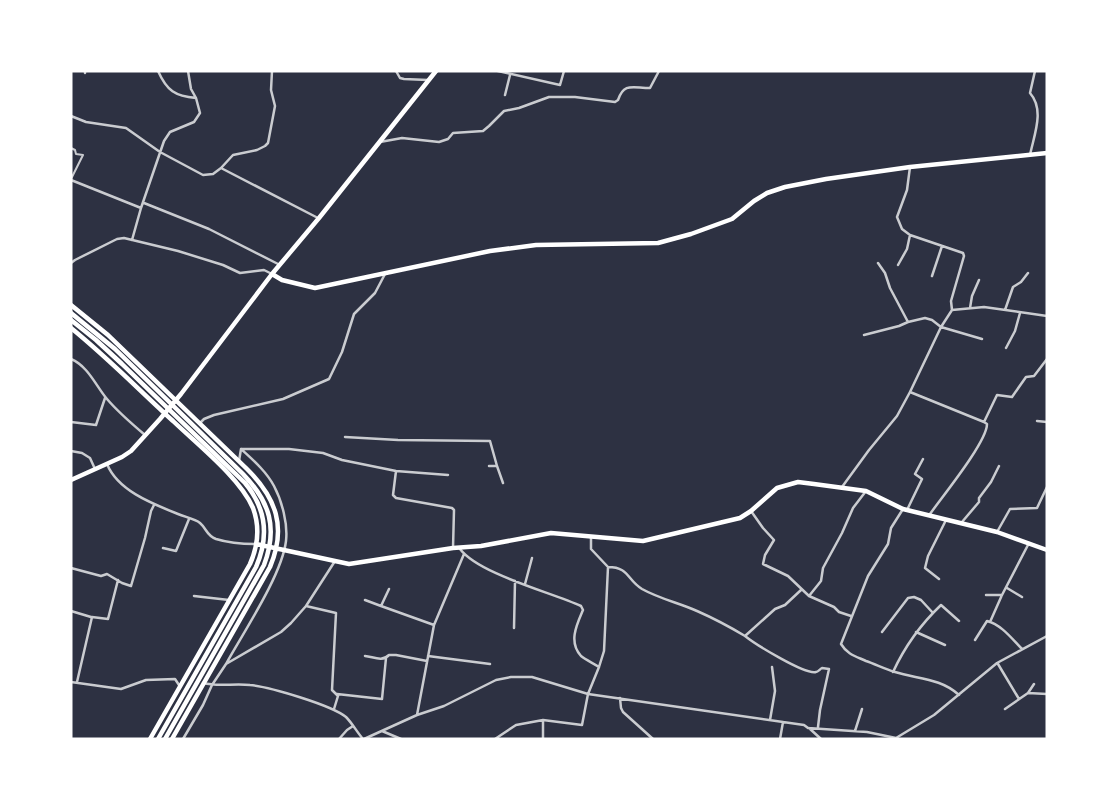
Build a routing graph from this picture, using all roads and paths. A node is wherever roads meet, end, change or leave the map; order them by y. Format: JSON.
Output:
{"nodes":[{"id":1,"x":158,"y":71,"type":"edge"},
{"id":2,"x":188,"y":71,"type":"edge"},
{"id":3,"x":271,"y":71,"type":"edge"},
{"id":4,"x":436,"y":71,"type":"edge"},
{"id":5,"x":498,"y":71,"type":"edge"},
{"id":6,"x":564,"y":71,"type":"edge"},
{"id":7,"x":658,"y":71,"type":"edge"},
{"id":8,"x":1035,"y":71,"type":"edge"},
{"id":9,"x":397,"y":72,"type":"edge"},
{"id":10,"x":510,"y":75,"type":"junction"},
{"id":11,"x":429,"y":80,"type":"junction"},
{"id":12,"x":505,"y":95,"type":"dead end"},
{"id":13,"x":196,"y":98,"type":"junction"},
{"id":14,"x":71,"y":116,"type":"edge"},
{"id":15,"x":380,"y":142,"type":"junction"},
{"id":16,"x":71,"y":148,"type":"edge"},
{"id":17,"x":160,"y":152,"type":"junction"},
{"id":18,"x":1047,"y":153,"type":"edge"},
{"id":19,"x":1030,"y":155,"type":"junction"},
{"id":20,"x":910,"y":167,"type":"junction"},
{"id":21,"x":221,"y":168,"type":"junction"},
{"id":22,"x":71,"y":179,"type":"edge"},
{"id":23,"x":144,"y":203,"type":"junction"},
{"id":24,"x":141,"y":208,"type":"junction"},
{"id":25,"x":319,"y":218,"type":"junction"},
{"id":26,"x":910,"y":235,"type":"junction"},
{"id":27,"x":132,"y":240,"type":"junction"},
{"id":28,"x":942,"y":246,"type":"junction"},
{"id":29,"x":878,"y":263,"type":"dead end"},
{"id":30,"x":71,"y":264,"type":"edge"},
{"id":31,"x":280,"y":265,"type":"junction"},
{"id":32,"x":898,"y":265,"type":"dead end"},
{"id":33,"x":1028,"y":273,"type":"dead end"},
{"id":34,"x":272,"y":274,"type":"junction"},
{"id":35,"x":385,"y":274,"type":"junction"},
{"id":36,"x":932,"y":276,"type":"dead end"},
{"id":37,"x":979,"y":280,"type":"dead end"},
{"id":38,"x":71,"y":305,"type":"edge"},
{"id":39,"x":970,"y":308,"type":"junction"},
{"id":40,"x":952,"y":310,"type":"junction"},
{"id":41,"x":1005,"y":310,"type":"junction"},
{"id":42,"x":71,"y":313,"type":"edge"},
{"id":43,"x":1020,"y":313,"type":"junction"},
{"id":44,"x":1047,"y":316,"type":"edge"},
{"id":45,"x":71,"y":320,"type":"edge"},
{"id":46,"x":908,"y":322,"type":"junction"},
{"id":47,"x":941,"y":326,"type":"junction"},
{"id":48,"x":71,"y":328,"type":"edge"},
{"id":49,"x":864,"y":335,"type":"dead end"},
{"id":50,"x":982,"y":340,"type":"dead end"},
{"id":51,"x":1006,"y":348,"type":"dead end"},
{"id":52,"x":71,"y":359,"type":"edge"},
{"id":53,"x":1047,"y":359,"type":"edge"},
{"id":54,"x":910,"y":392,"type":"junction"},
{"id":55,"x":106,"y":398,"type":"junction"},
{"id":56,"x":176,"y":400,"type":"junction"},
{"id":57,"x":170,"y":407,"type":"junction"},
{"id":58,"x":164,"y":413,"type":"junction"},
{"id":59,"x":71,"y":422,"type":"edge"},
{"id":60,"x":984,"y":422,"type":"junction"},
{"id":61,"x":1037,"y":422,"type":"dead end"},
{"id":62,"x":1047,"y":422,"type":"edge"},
{"id":63,"x":200,"y":423,"type":"junction"},
{"id":64,"x":145,"y":435,"type":"junction"},
{"id":65,"x":345,"y":437,"type":"dead end"},
{"id":66,"x":241,"y":449,"type":"junction"},
{"id":67,"x":71,"y":451,"type":"edge"},
{"id":68,"x":923,"y":459,"type":"dead end"},
{"id":69,"x":239,"y":461,"type":"junction"},
{"id":70,"x":107,"y":464,"type":"junction"},
{"id":71,"x":489,"y":466,"type":"dead end"},
{"id":72,"x":497,"y":466,"type":"junction"},
{"id":73,"x":999,"y":466,"type":"dead end"},
{"id":74,"x":95,"y":470,"type":"junction"},
{"id":75,"x":396,"y":471,"type":"junction"},
{"id":76,"x":448,"y":475,"type":"dead end"},
{"id":77,"x":71,"y":480,"type":"edge"},
{"id":78,"x":502,"y":483,"type":"dead end"},
{"id":79,"x":842,"y":487,"type":"junction"},
{"id":80,"x":1047,"y":487,"type":"edge"},
{"id":81,"x":866,"y":491,"type":"junction"},
{"id":82,"x":154,"y":505,"type":"junction"},
{"id":83,"x":905,"y":509,"type":"junction"},
{"id":84,"x":751,"y":511,"type":"junction"},
{"id":85,"x":930,"y":514,"type":"junction"},
{"id":86,"x":189,"y":518,"type":"junction"},
{"id":87,"x":947,"y":519,"type":"junction"},
{"id":88,"x":962,"y":522,"type":"junction"},
{"id":89,"x":997,"y":532,"type":"junction"},
{"id":90,"x":591,"y":536,"type":"junction"},
{"id":91,"x":1029,"y":543,"type":"junction"},
{"id":92,"x":256,"y":544,"type":"junction"},
{"id":93,"x":264,"y":546,"type":"junction"},
{"id":94,"x":270,"y":546,"type":"junction"},
{"id":95,"x":163,"y":548,"type":"dead end"},
{"id":96,"x":277,"y":548,"type":"junction"},
{"id":97,"x":452,"y":548,"type":"junction"},
{"id":98,"x":459,"y":548,"type":"junction"},
{"id":99,"x":284,"y":550,"type":"junction"},
{"id":100,"x":1047,"y":550,"type":"edge"},
{"id":101,"x":464,"y":554,"type":"junction"},
{"id":102,"x":532,"y":558,"type":"dead end"},
{"id":103,"x":335,"y":561,"type":"junction"},
{"id":104,"x":608,"y":567,"type":"junction"},
{"id":105,"x":71,"y":568,"type":"edge"},
{"id":106,"x":939,"y":578,"type":"dead end"},
{"id":107,"x":118,"y":580,"type":"junction"},
{"id":108,"x":515,"y":581,"type":"junction"},
{"id":109,"x":525,"y":584,"type":"junction"},
{"id":110,"x":1007,"y":588,"type":"junction"},
{"id":111,"x":389,"y":589,"type":"dead end"},
{"id":112,"x":801,"y":590,"type":"junction"},
{"id":113,"x":986,"y":595,"type":"dead end"},
{"id":114,"x":1002,"y":595,"type":"junction"},
{"id":115,"x":194,"y":596,"type":"dead end"},
{"id":116,"x":808,"y":596,"type":"junction"},
{"id":117,"x":1022,"y":597,"type":"dead end"},
{"id":118,"x":229,"y":600,"type":"junction"},
{"id":119,"x":365,"y":600,"type":"dead end"},
{"id":120,"x":306,"y":606,"type":"junction"},
{"id":121,"x":381,"y":606,"type":"junction"},
{"id":122,"x":71,"y":611,"type":"edge"},
{"id":123,"x":933,"y":613,"type":"junction"},
{"id":124,"x":851,"y":616,"type":"junction"},
{"id":125,"x":92,"y":617,"type":"junction"},
{"id":126,"x":959,"y":620,"type":"dead end"},
{"id":127,"x":990,"y":622,"type":"junction"},
{"id":128,"x":434,"y":625,"type":"junction"},
{"id":129,"x":514,"y":628,"type":"dead end"},
{"id":130,"x":882,"y":632,"type":"dead end"},
{"id":131,"x":916,"y":632,"type":"junction"},
{"id":132,"x":746,"y":636,"type":"junction"},
{"id":133,"x":1047,"y":636,"type":"edge"},
{"id":134,"x":975,"y":640,"type":"dead end"},
{"id":135,"x":945,"y":645,"type":"dead end"},
{"id":136,"x":1023,"y":650,"type":"junction"},
{"id":137,"x":365,"y":656,"type":"dead end"},
{"id":138,"x":428,"y":656,"type":"junction"},
{"id":139,"x":386,"y":658,"type":"junction"},
{"id":140,"x":427,"y":661,"type":"junction"},
{"id":141,"x":997,"y":663,"type":"junction"},
{"id":142,"x":226,"y":664,"type":"junction"},
{"id":143,"x":490,"y":664,"type":"dead end"},
{"id":144,"x":599,"y":667,"type":"junction"},
{"id":145,"x":772,"y":667,"type":"dead end"},
{"id":146,"x":894,"y":672,"type":"junction"},
{"id":147,"x":71,"y":682,"type":"edge"},
{"id":148,"x":77,"y":682,"type":"junction"},
{"id":149,"x":203,"y":683,"type":"junction"},
{"id":150,"x":1034,"y":684,"type":"dead end"},
{"id":151,"x":179,"y":685,"type":"junction"},
{"id":152,"x":212,"y":685,"type":"junction"},
{"id":153,"x":1028,"y":693,"type":"junction"},
{"id":154,"x":335,"y":694,"type":"junction"},
{"id":155,"x":588,"y":694,"type":"junction"},
{"id":156,"x":1047,"y":694,"type":"edge"},
{"id":157,"x":960,"y":695,"type":"junction"},
{"id":158,"x":620,"y":698,"type":"junction"},
{"id":159,"x":1020,"y":699,"type":"junction"},
{"id":160,"x":862,"y":709,"type":"dead end"},
{"id":161,"x":1005,"y":709,"type":"dead end"},
{"id":162,"x":334,"y":710,"type":"junction"},
{"id":163,"x":417,"y":715,"type":"junction"},
{"id":164,"x":543,"y":720,"type":"junction"},
{"id":165,"x":770,"y":720,"type":"junction"},
{"id":166,"x":783,"y":722,"type":"junction"},
{"id":167,"x":353,"y":726,"type":"junction"},
{"id":168,"x":808,"y":728,"type":"junction"},
{"id":169,"x":818,"y":728,"type":"junction"},
{"id":170,"x":382,"y":731,"type":"junction"},
{"id":171,"x":855,"y":731,"type":"junction"},
{"id":172,"x":896,"y":738,"type":"edge"},
{"id":173,"x":150,"y":739,"type":"edge"},
{"id":174,"x":158,"y":739,"type":"edge"},
{"id":175,"x":164,"y":739,"type":"edge"},
{"id":176,"x":172,"y":739,"type":"edge"},
{"id":177,"x":183,"y":739,"type":"edge"},
{"id":178,"x":339,"y":739,"type":"edge"},
{"id":179,"x":363,"y":739,"type":"edge"},
{"id":180,"x":401,"y":739,"type":"edge"},
{"id":181,"x":495,"y":739,"type":"edge"},
{"id":182,"x":543,"y":739,"type":"edge"},
{"id":183,"x":653,"y":739,"type":"edge"},
{"id":184,"x":780,"y":739,"type":"edge"},
{"id":185,"x":821,"y":739,"type":"edge"}],
"edges":[{"from":1,"to":13,"type":"street"},
{"from":2,"to":13,"type":"street"},
{"from":3,"to":21,"type":"street"},
{"from":4,"to":11,"type":"main road"},
{"from":5,"to":10,"type":"street"},
{"from":6,"to":10,"type":"street"},
{"from":7,"to":15,"type":"street"},
{"from":8,"to":19,"type":"street"},
{"from":9,"to":11,"type":"street"},
{"from":10,"to":12,"type":"street"},
{"from":11,"to":15,"type":"main road"},
{"from":13,"to":17,"type":"street"},
{"from":14,"to":17,"type":"street"},
{"from":15,"to":25,"type":"main road"},
{"from":16,"to":22,"type":"street"},
{"from":17,"to":21,"type":"street"},
{"from":17,"to":23,"type":"street"},
{"from":18,"to":19,"type":"main road"},
{"from":19,"to":20,"type":"main road"},
{"from":20,"to":26,"type":"street"},
{"from":20,"to":35,"type":"main road"},
{"from":21,"to":25,"type":"street"},
{"from":22,"to":24,"type":"street"},
{"from":23,"to":24,"type":"street"},
{"from":23,"to":31,"type":"street"},
{"from":24,"to":27,"type":"street"},
{"from":25,"to":31,"type":"main road"},
{"from":26,"to":28,"type":"street"},
{"from":26,"to":32,"type":"street"},
{"from":27,"to":30,"type":"street"},
{"from":27,"to":34,"type":"street"},
{"from":28,"to":36,"type":"street"},
{"from":28,"to":40,"type":"street"},
{"from":29,"to":46,"type":"street"},
{"from":31,"to":34,"type":"main road"},
{"from":33,"to":41,"type":"street"},
{"from":34,"to":35,"type":"main road"},
{"from":34,"to":56,"type":"main road"},
{"from":35,"to":63,"type":"street"},
{"from":37,"to":39,"type":"street"},
{"from":38,"to":56,"type":"main road"},
{"from":39,"to":40,"type":"street"},
{"from":39,"to":41,"type":"street"},
{"from":40,"to":47,"type":"street"},
{"from":41,"to":43,"type":"street"},
{"from":42,"to":57,"type":"main road"},
{"from":43,"to":44,"type":"street"},
{"from":43,"to":51,"type":"street"},
{"from":45,"to":57,"type":"main road"},
{"from":46,"to":47,"type":"street"},
{"from":46,"to":49,"type":"street"},
{"from":47,"to":50,"type":"street"},
{"from":47,"to":54,"type":"street"},
{"from":48,"to":58,"type":"main road"},
{"from":52,"to":55,"type":"street"},
{"from":53,"to":60,"type":"street"},
{"from":54,"to":60,"type":"street"},
{"from":54,"to":79,"type":"street"},
{"from":55,"to":59,"type":"street"},
{"from":55,"to":64,"type":"street"},
{"from":56,"to":57,"type":"main road"},
{"from":56,"to":63,"type":"main road"},
{"from":57,"to":58,"type":"main road"},
{"from":57,"to":93,"type":"main road"},
{"from":57,"to":94,"type":"main road"},
{"from":58,"to":64,"type":"main road"},
{"from":58,"to":92,"type":"main road"},
{"from":60,"to":85,"type":"street"},
{"from":61,"to":62,"type":"street"},
{"from":63,"to":69,"type":"main road"},
{"from":64,"to":70,"type":"main road"},
{"from":65,"to":72,"type":"street"},
{"from":66,"to":69,"type":"street"},
{"from":66,"to":75,"type":"street"},
{"from":66,"to":99,"type":"street"},
{"from":67,"to":74,"type":"street"},
{"from":68,"to":83,"type":"street"},
{"from":69,"to":96,"type":"main road"},
{"from":70,"to":74,"type":"main road"},
{"from":70,"to":82,"type":"street"},
{"from":71,"to":72,"type":"street"},
{"from":72,"to":78,"type":"street"},
{"from":73,"to":88,"type":"street"},
{"from":74,"to":77,"type":"main road"},
{"from":75,"to":76,"type":"street"},
{"from":75,"to":97,"type":"street"},
{"from":79,"to":81,"type":"main road"},
{"from":79,"to":84,"type":"main road"},
{"from":80,"to":89,"type":"street"},
{"from":81,"to":83,"type":"main road"},
{"from":81,"to":116,"type":"street"},
{"from":82,"to":86,"type":"street"},
{"from":82,"to":107,"type":"street"},
{"from":83,"to":85,"type":"main road"},
{"from":83,"to":124,"type":"street"},
{"from":84,"to":90,"type":"main road"},
{"from":84,"to":112,"type":"street"},
{"from":85,"to":87,"type":"main road"},
{"from":86,"to":92,"type":"street"},
{"from":86,"to":95,"type":"street"},
{"from":87,"to":88,"type":"main road"},
{"from":87,"to":106,"type":"street"},
{"from":88,"to":89,"type":"main road"},
{"from":89,"to":91,"type":"main road"},
{"from":90,"to":98,"type":"main road"},
{"from":90,"to":104,"type":"street"},
{"from":91,"to":100,"type":"main road"},
{"from":91,"to":110,"type":"street"},
{"from":92,"to":93,"type":"main road"},
{"from":92,"to":118,"type":"main road"},
{"from":93,"to":94,"type":"main road"},
{"from":93,"to":174,"type":"main road"},
{"from":94,"to":96,"type":"main road"},
{"from":94,"to":175,"type":"main road"},
{"from":96,"to":99,"type":"main road"},
{"from":96,"to":149,"type":"main road"},
{"from":97,"to":98,"type":"main road"},
{"from":97,"to":103,"type":"main road"},
{"from":98,"to":101,"type":"street"},
{"from":99,"to":103,"type":"main road"},
{"from":99,"to":142,"type":"street"},
{"from":101,"to":108,"type":"street"},
{"from":101,"to":128,"type":"street"},
{"from":102,"to":109,"type":"street"},
{"from":103,"to":120,"type":"street"},
{"from":104,"to":132,"type":"street"},
{"from":104,"to":144,"type":"street"},
{"from":105,"to":107,"type":"street"},
{"from":107,"to":125,"type":"street"},
{"from":108,"to":109,"type":"street"},
{"from":108,"to":129,"type":"street"},
{"from":109,"to":144,"type":"street"},
{"from":110,"to":114,"type":"street"},
{"from":110,"to":117,"type":"street"},
{"from":111,"to":121,"type":"street"},
{"from":112,"to":116,"type":"street"},
{"from":112,"to":132,"type":"street"},
{"from":113,"to":114,"type":"street"},
{"from":114,"to":127,"type":"street"},
{"from":115,"to":118,"type":"street"},
{"from":116,"to":124,"type":"street"},
{"from":118,"to":151,"type":"main road"},
{"from":119,"to":121,"type":"street"},
{"from":120,"to":142,"type":"street"},
{"from":120,"to":154,"type":"street"},
{"from":121,"to":128,"type":"street"},
{"from":122,"to":125,"type":"street"},
{"from":123,"to":126,"type":"street"},
{"from":123,"to":130,"type":"street"},
{"from":123,"to":131,"type":"street"},
{"from":124,"to":146,"type":"street"},
{"from":125,"to":148,"type":"street"},
{"from":127,"to":134,"type":"street"},
{"from":127,"to":136,"type":"street"},
{"from":128,"to":138,"type":"street"},
{"from":131,"to":135,"type":"street"},
{"from":131,"to":146,"type":"street"},
{"from":132,"to":169,"type":"street"},
{"from":133,"to":136,"type":"street"},
{"from":136,"to":141,"type":"street"},
{"from":137,"to":139,"type":"street"},
{"from":138,"to":140,"type":"street"},
{"from":138,"to":143,"type":"street"},
{"from":139,"to":140,"type":"street"},
{"from":139,"to":154,"type":"street"},
{"from":140,"to":163,"type":"street"},
{"from":141,"to":157,"type":"street"},
{"from":141,"to":159,"type":"street"},
{"from":142,"to":152,"type":"street"},
{"from":144,"to":155,"type":"street"},
{"from":145,"to":165,"type":"street"},
{"from":146,"to":157,"type":"street"},
{"from":147,"to":148,"type":"street"},
{"from":148,"to":151,"type":"street"},
{"from":149,"to":152,"type":"street"},
{"from":149,"to":176,"type":"main road"},
{"from":150,"to":153,"type":"street"},
{"from":151,"to":173,"type":"main road"},
{"from":152,"to":162,"type":"street"},
{"from":152,"to":177,"type":"street"},
{"from":153,"to":156,"type":"street"},
{"from":153,"to":159,"type":"street"},
{"from":154,"to":162,"type":"street"},
{"from":155,"to":158,"type":"street"},
{"from":155,"to":163,"type":"street"},
{"from":155,"to":164,"type":"street"},
{"from":157,"to":172,"type":"street"},
{"from":158,"to":165,"type":"street"},
{"from":158,"to":183,"type":"street"},
{"from":159,"to":161,"type":"street"},
{"from":160,"to":171,"type":"street"},
{"from":162,"to":167,"type":"street"},
{"from":163,"to":170,"type":"street"},
{"from":164,"to":181,"type":"street"},
{"from":164,"to":182,"type":"street"},
{"from":165,"to":166,"type":"street"},
{"from":166,"to":168,"type":"street"},
{"from":166,"to":184,"type":"street"},
{"from":167,"to":178,"type":"street"},
{"from":167,"to":179,"type":"street"},
{"from":168,"to":169,"type":"street"},
{"from":168,"to":185,"type":"street"},
{"from":169,"to":171,"type":"street"},
{"from":170,"to":179,"type":"street"},
{"from":170,"to":180,"type":"street"},
{"from":171,"to":172,"type":"street"}]}
